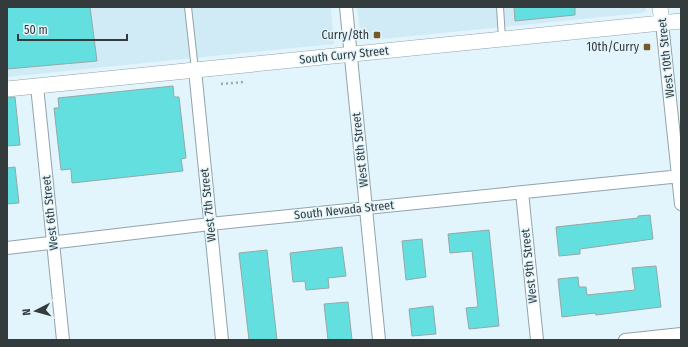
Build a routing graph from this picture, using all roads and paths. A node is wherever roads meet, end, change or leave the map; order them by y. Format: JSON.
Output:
{"nodes":[{"id":1,"x":188,"y":7,"type":"edge"},
{"id":2,"x":346,"y":7,"type":"edge"},
{"id":3,"x":500,"y":7,"type":"edge"},
{"id":4,"x":660,"y":7,"type":"edge"},
{"id":5,"x":681,"y":21,"type":"edge"},
{"id":6,"x":662,"y":23,"type":"junction"},
{"id":7,"x":502,"y":39,"type":"junction"},
{"id":8,"x":350,"y":54,"type":"junction"},
{"id":9,"x":195,"y":70,"type":"junction"},
{"id":10,"x":244,"y":82,"type":"dead end"},
{"id":11,"x":216,"y":84,"type":"dead end"},
{"id":12,"x":37,"y":86,"type":"junction"},
{"id":13,"x":7,"y":89,"type":"edge"},
{"id":14,"x":680,"y":176,"type":"edge"},
{"id":15,"x":522,"y":192,"type":"junction"},
{"id":16,"x":681,"y":204,"type":"edge"},
{"id":17,"x":366,"y":208,"type":"junction"},
{"id":18,"x":210,"y":224,"type":"junction"},
{"id":19,"x":53,"y":243,"type":"junction"},
{"id":20,"x":7,"y":248,"type":"edge"},
{"id":21,"x":681,"y":334,"type":"edge"},
{"id":22,"x":62,"y":340,"type":"edge"},
{"id":23,"x":222,"y":340,"type":"edge"},
{"id":24,"x":379,"y":340,"type":"edge"},
{"id":25,"x":537,"y":340,"type":"edge"},
{"id":26,"x":625,"y":340,"type":"edge"}],
"edges":[{"from":1,"to":9,"type":"lane"},
{"from":2,"to":8,"type":"street","name":"West 8th Street"},
{"from":3,"to":7,"type":"lane"},
{"from":4,"to":6,"type":"street","name":"West 10th Street"},
{"from":5,"to":6,"type":"street","name":"South Curry Street"},
{"from":6,"to":7,"type":"street","name":"South Curry Street"},
{"from":6,"to":14,"type":"street","name":"West 10th Street"},
{"from":7,"to":8,"type":"street","name":"South Curry Street"},
{"from":8,"to":9,"type":"street","name":"South Curry Street"},
{"from":8,"to":17,"type":"street","name":"West 8th Street"},
{"from":9,"to":12,"type":"street","name":"South Curry Street"},
{"from":9,"to":18,"type":"street","name":"West 7th Street"},
{"from":10,"to":11,"type":"path"},
{"from":12,"to":13,"type":"street","name":"South Curry Street"},
{"from":12,"to":19,"type":"street","name":"West 6th Street"},
{"from":14,"to":15,"type":"street","name":"South Nevada Street"},
{"from":14,"to":16,"type":"street","name":"West 10th Street"},
{"from":15,"to":17,"type":"street","name":"South Nevada Street"},
{"from":15,"to":25,"type":"street","name":"West 9th Street"},
{"from":17,"to":18,"type":"street","name":"South Nevada Street"},
{"from":17,"to":24,"type":"street","name":"West 8th Street"},
{"from":18,"to":19,"type":"street","name":"South Nevada Street"},
{"from":18,"to":23,"type":"street","name":"West 7th Street"},
{"from":19,"to":20,"type":"street","name":"South Nevada Street"},
{"from":19,"to":22,"type":"street","name":"West 6th Street"},
{"from":21,"to":26,"type":"street"}]}
